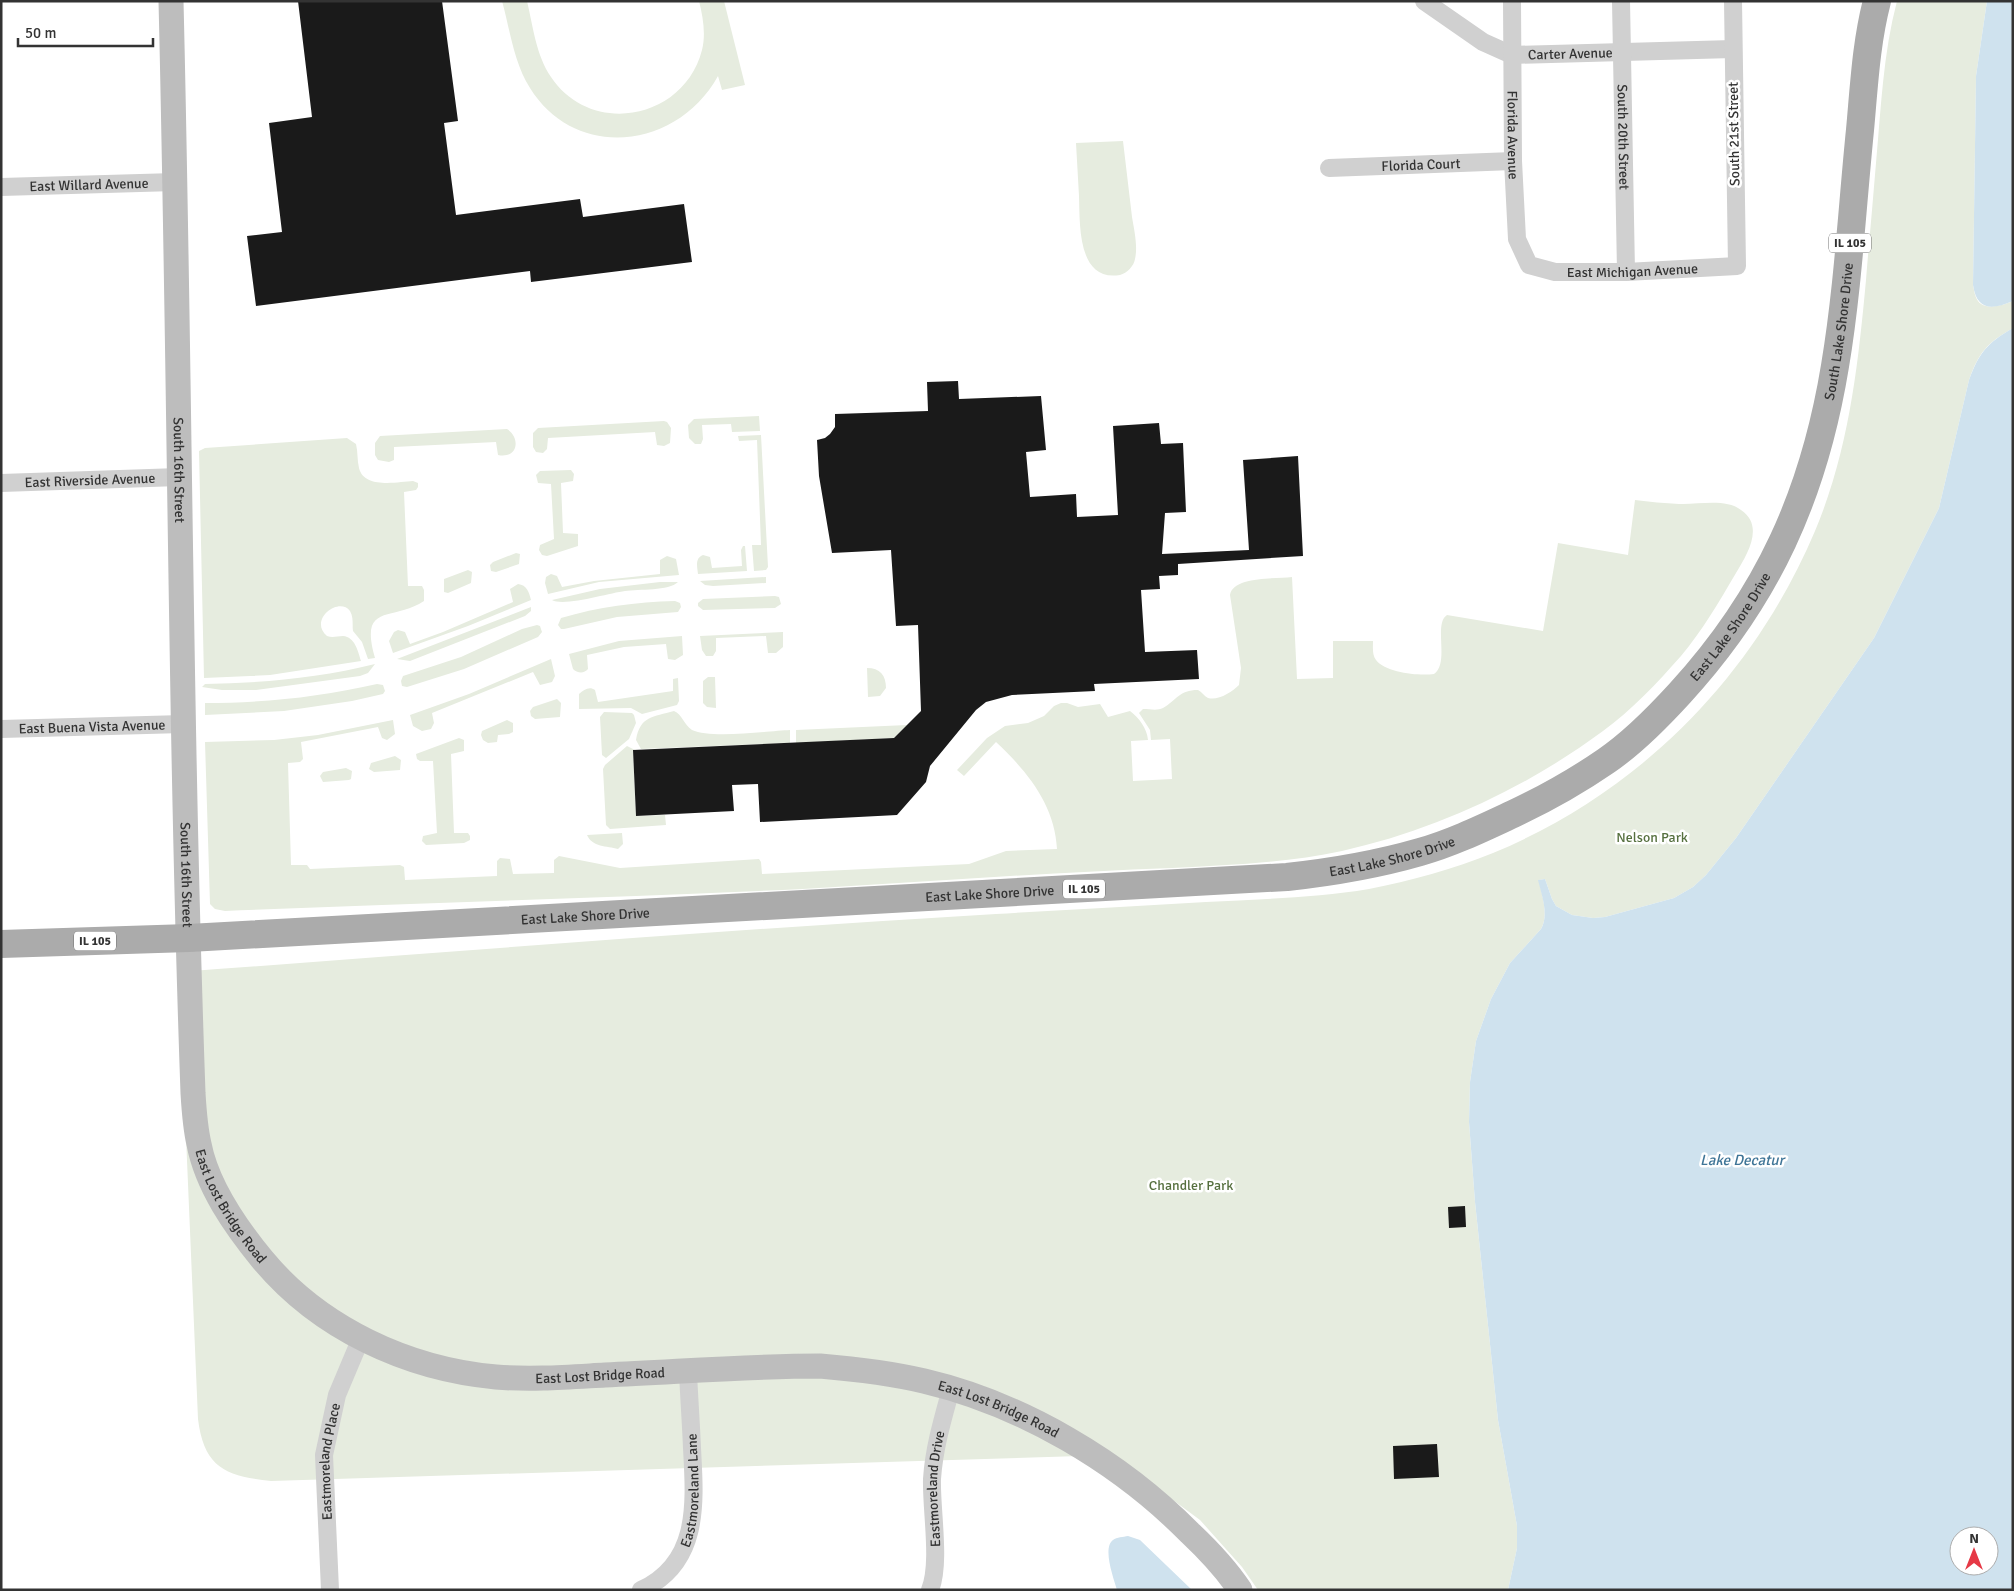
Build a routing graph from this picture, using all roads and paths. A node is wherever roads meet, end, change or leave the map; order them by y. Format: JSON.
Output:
{"nodes":[{"id":1,"x":171,"y":1,"type":"edge"},
{"id":2,"x":1424,"y":1,"type":"edge"},
{"id":3,"x":1512,"y":1,"type":"edge"},
{"id":4,"x":1621,"y":1,"type":"edge"},
{"id":5,"x":1733,"y":1,"type":"edge"},
{"id":6,"x":1877,"y":1,"type":"edge"},
{"id":7,"x":1733,"y":49,"type":"junction"},
{"id":8,"x":1623,"y":51,"type":"junction"},
{"id":9,"x":1512,"y":55,"type":"junction"},
{"id":10,"x":1513,"y":161,"type":"junction"},
{"id":11,"x":1329,"y":168,"type":"dead end"},
{"id":12,"x":175,"y":182,"type":"junction"},
{"id":13,"x":1,"y":187,"type":"edge"},
{"id":14,"x":1529,"y":265,"type":"joint"},
{"id":15,"x":1737,"y":266,"type":"joint"},
{"id":16,"x":1626,"y":272,"type":"junction"},
{"id":17,"x":179,"y":477,"type":"junction"},
{"id":18,"x":1808,"y":482,"type":"joint"},
{"id":19,"x":1,"y":483,"type":"edge"},
{"id":20,"x":183,"y":724,"type":"junction"},
{"id":21,"x":1,"y":729,"type":"edge"},
{"id":22,"x":189,"y":938,"type":"junction"},
{"id":23,"x":1,"y":944,"type":"edge"},
{"id":24,"x":361,"y":1338,"type":"junction"},
{"id":25,"x":688,"y":1371,"type":"junction"},
{"id":26,"x":951,"y":1389,"type":"junction"},
{"id":27,"x":330,"y":1590,"type":"edge"},
{"id":28,"x":641,"y":1590,"type":"edge"},
{"id":29,"x":930,"y":1590,"type":"edge"},
{"id":30,"x":1240,"y":1590,"type":"edge"}],
"edges":[{"from":1,"to":12,"type":"street","name":"South 16th Street"},
{"from":2,"to":9,"type":"street","name":"Carter Avenue"},
{"from":3,"to":9,"type":"street","name":"Florida Avenue"},
{"from":4,"to":8,"type":"street","name":"South 20th Street"},
{"from":5,"to":7,"type":"street","name":"South 21st Street"},
{"from":6,"to":18,"type":"main road","name":"South Lake Shore Drive","number":"IL 105"},
{"from":7,"to":8,"type":"street","name":"Carter Avenue"},
{"from":7,"to":15,"type":"street","name":"South 21st Street"},
{"from":8,"to":9,"type":"street","name":"Carter Avenue"},
{"from":8,"to":16,"type":"street","name":"South 20th Street"},
{"from":9,"to":10,"type":"street","name":"Florida Avenue"},
{"from":10,"to":11,"type":"street","name":"Florida Court"},
{"from":10,"to":14,"type":"street","name":"Florida Avenue"},
{"from":12,"to":13,"type":"street","name":"East Willard Avenue"},
{"from":12,"to":17,"type":"street","name":"South 16th Street"},
{"from":14,"to":16,"type":"street","name":"East Michigan Avenue"},
{"from":15,"to":16,"type":"street","name":"East Michigan Avenue"},
{"from":17,"to":19,"type":"street","name":"East Riverside Avenue"},
{"from":17,"to":20,"type":"street","name":"South 16th Street"},
{"from":18,"to":22,"type":"main road","name":"East Lake Shore Drive","number":"IL 105"},
{"from":20,"to":21,"type":"street","name":"East Buena Vista Avenue"},
{"from":20,"to":22,"type":"street","name":"South 16th Street"},
{"from":22,"to":23,"type":"main road","name":"East Lake Shore Drive","number":"IL 105"},
{"from":22,"to":24,"type":"street","name":"East Lost Bridge Road"},
{"from":24,"to":25,"type":"street","name":"East Lost Bridge Road"},
{"from":24,"to":27,"type":"street","name":"Eastmoreland Place"},
{"from":25,"to":26,"type":"street","name":"East Lost Bridge Road"},
{"from":25,"to":28,"type":"street","name":"Eastmoreland Lane"},
{"from":26,"to":29,"type":"street","name":"Eastmoreland Drive"},
{"from":26,"to":30,"type":"street","name":"East Lost Bridge Road"}]}
